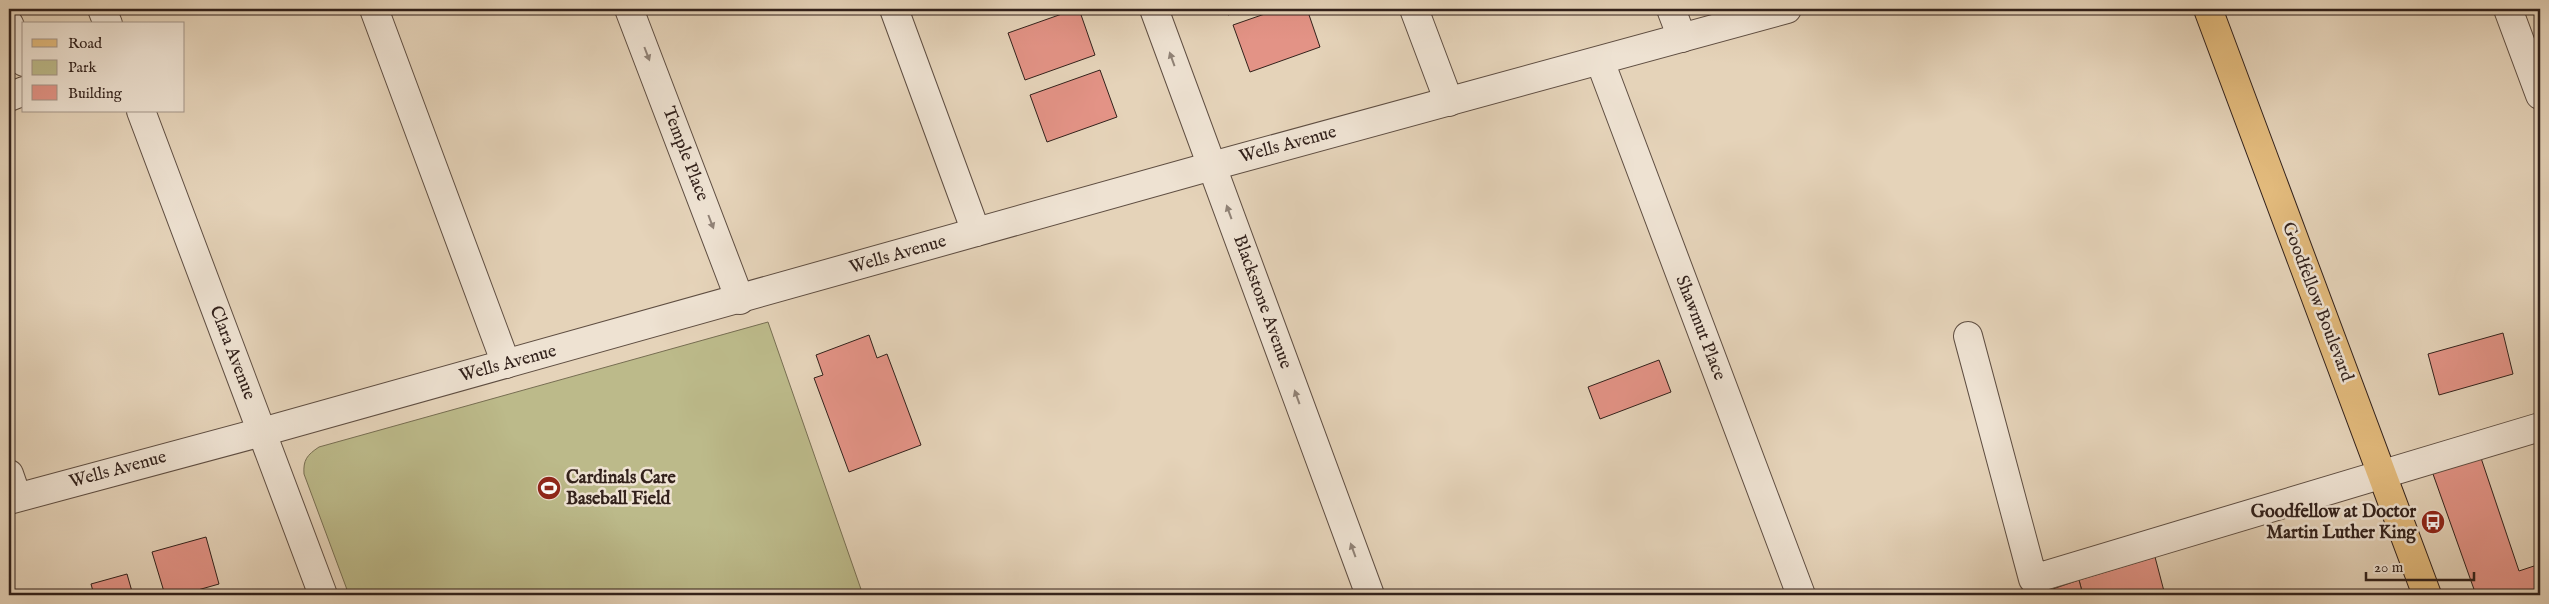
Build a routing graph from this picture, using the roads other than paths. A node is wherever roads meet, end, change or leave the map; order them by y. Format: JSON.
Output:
{"nodes":[{"id":1,"x":102,"y":9,"type":"edge"},
{"id":2,"x":374,"y":9,"type":"edge"},
{"id":3,"x":629,"y":9,"type":"edge"},
{"id":4,"x":894,"y":9,"type":"edge"},
{"id":5,"x":1154,"y":9,"type":"edge"},
{"id":6,"x":1414,"y":9,"type":"edge"},
{"id":7,"x":1671,"y":9,"type":"edge"},
{"id":8,"x":1788,"y":9,"type":"edge"},
{"id":9,"x":2208,"y":9,"type":"edge"},
{"id":10,"x":2508,"y":9,"type":"edge"},
{"id":11,"x":107,"y":22,"type":"edge"},
{"id":12,"x":9,"y":24,"type":"edge"},
{"id":13,"x":1682,"y":38,"type":"junction"},
{"id":14,"x":22,"y":57,"type":"edge"},
{"id":15,"x":1600,"y":61,"type":"junction"},
{"id":16,"x":22,"y":92,"type":"edge"},
{"id":17,"x":2540,"y":95,"type":"edge"},
{"id":18,"x":9,"y":97,"type":"edge"},
{"id":19,"x":1449,"y":102,"type":"junction"},
{"id":20,"x":141,"y":112,"type":"edge"},
{"id":21,"x":1212,"y":166,"type":"junction"},
{"id":22,"x":976,"y":232,"type":"junction"},
{"id":23,"x":740,"y":300,"type":"junction"},
{"id":24,"x":1968,"y":336,"type":"dead end"},
{"id":25,"x":506,"y":364,"type":"junction"},
{"id":26,"x":2540,"y":427,"type":"edge"},
{"id":27,"x":262,"y":432,"type":"junction"},
{"id":28,"x":2383,"y":476,"type":"junction"},
{"id":29,"x":12,"y":490,"type":"edge"},
{"id":30,"x":322,"y":595,"type":"edge"},
{"id":31,"x":1370,"y":595,"type":"edge"},
{"id":32,"x":1801,"y":595,"type":"edge"},
{"id":33,"x":2427,"y":595,"type":"edge"}],
"edges":[{"from":1,"to":11,"type":"street"},
{"from":2,"to":25,"type":"street"},
{"from":3,"to":23,"type":"street","name":"Temple Place","one_way":true},
{"from":4,"to":22,"type":"street"},
{"from":21,"to":5,"type":"street","name":"Blackstone Avenue","one_way":true},
{"from":6,"to":19,"type":"street"},
{"from":7,"to":13,"type":"street"},
{"from":8,"to":13,"type":"street","name":"Wells Avenue"},
{"from":9,"to":28,"type":"main road","name":"Goodfellow Boulevard"},
{"from":10,"to":17,"type":"street"},
{"from":12,"to":14,"type":"street"},
{"from":13,"to":15,"type":"street","name":"Wells Avenue"},
{"from":15,"to":19,"type":"street","name":"Wells Avenue"},
{"from":15,"to":32,"type":"street","name":"Shawmut Place"},
{"from":16,"to":18,"type":"street"},
{"from":19,"to":21,"type":"street","name":"Wells Avenue"},
{"from":20,"to":27,"type":"street","name":"Clara Avenue"},
{"from":21,"to":22,"type":"street","name":"Wells Avenue"},
{"from":31,"to":21,"type":"street","name":"Blackstone Avenue","one_way":true},
{"from":22,"to":23,"type":"street","name":"Wells Avenue"},
{"from":23,"to":25,"type":"street","name":"Wells Avenue"},
{"from":24,"to":28,"type":"street"},
{"from":25,"to":27,"type":"street","name":"Wells Avenue"},
{"from":26,"to":28,"type":"street"},
{"from":27,"to":29,"type":"street","name":"Wells Avenue"},
{"from":27,"to":30,"type":"street","name":"Clara Avenue"},
{"from":28,"to":33,"type":"main road","name":"Goodfellow Boulevard"}]}
